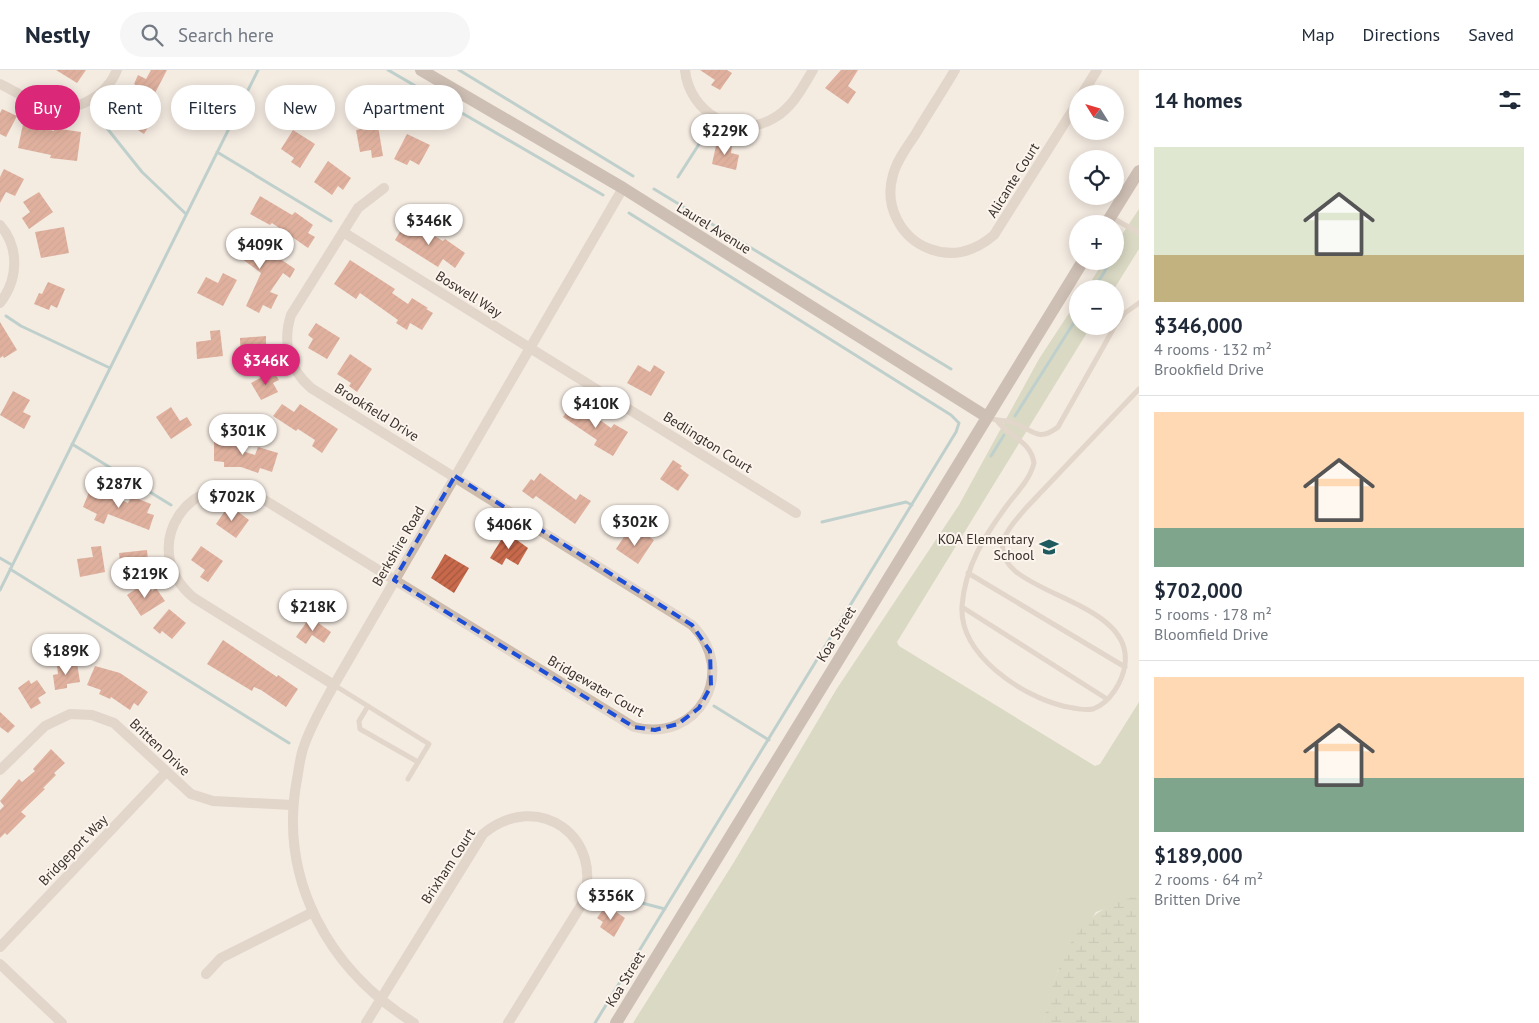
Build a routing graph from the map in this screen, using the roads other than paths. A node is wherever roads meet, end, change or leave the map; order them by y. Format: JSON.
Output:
{"nodes":[{"id":1,"x":117,"y":70,"type":"edge"},
{"id":2,"x":421,"y":70,"type":"edge"},
{"id":3,"x":685,"y":70,"type":"edge"},
{"id":4,"x":813,"y":70,"type":"edge"},
{"id":5,"x":955,"y":70,"type":"edge"},
{"id":6,"x":1097,"y":70,"type":"edge"},
{"id":7,"x":0,"y":84,"type":"edge"},
{"id":8,"x":1088,"y":85,"type":"edge"},
{"id":9,"x":1069,"y":116,"type":"edge"},
{"id":10,"x":1139,"y":171,"type":"edge"},
{"id":11,"x":384,"y":188,"type":"dead end"},
{"id":12,"x":623,"y":188,"type":"junction"},
{"id":13,"x":1112,"y":215,"type":"edge"},
{"id":14,"x":0,"y":225,"type":"edge"},
{"id":15,"x":1124,"y":226,"type":"edge"},
{"id":16,"x":343,"y":232,"type":"junction"},
{"id":17,"x":1139,"y":233,"type":"edge"},
{"id":18,"x":1078,"y":270,"type":"edge"},
{"id":19,"x":0,"y":303,"type":"edge"},
{"id":20,"x":1139,"y":303,"type":"edge"},
{"id":21,"x":1124,"y":313,"type":"edge"},
{"id":22,"x":1110,"y":335,"type":"edge"},
{"id":23,"x":529,"y":347,"type":"junction"},
{"id":24,"x":1139,"y":389,"type":"edge"},
{"id":25,"x":992,"y":419,"type":"junction"},
{"id":26,"x":455,"y":476,"type":"junction"},
{"id":27,"x":796,"y":512,"type":"dead end"},
{"id":28,"x":968,"y":574,"type":"junction"},
{"id":29,"x":394,"y":580,"type":"junction"},
{"id":30,"x":962,"y":607,"type":"junction"},
{"id":31,"x":1124,"y":667,"type":"junction"},
{"id":32,"x":334,"y":685,"type":"junction"},
{"id":33,"x":1107,"y":699,"type":"junction"},
{"id":34,"x":368,"y":706,"type":"junction"},
{"id":35,"x":418,"y":762,"type":"junction"},
{"id":36,"x":0,"y":770,"type":"edge"},
{"id":37,"x":166,"y":772,"type":"junction"},
{"id":38,"x":408,"y":779,"type":"dead end"},
{"id":39,"x":292,"y":806,"type":"junction"},
{"id":40,"x":313,"y":912,"type":"junction"},
{"id":41,"x":0,"y":947,"type":"edge"},
{"id":42,"x":0,"y":964,"type":"edge"},
{"id":43,"x":206,"y":974,"type":"dead end"},
{"id":44,"x":380,"y":1000,"type":"junction"},
{"id":45,"x":62,"y":1023,"type":"edge"},
{"id":46,"x":366,"y":1023,"type":"edge"},
{"id":47,"x":414,"y":1023,"type":"edge"},
{"id":48,"x":508,"y":1023,"type":"edge"},
{"id":49,"x":616,"y":1023,"type":"edge"}],
"edges":[{"from":1,"to":7,"type":"street"},
{"from":2,"to":12,"type":"main road","name":"Laurel Avenue"},
{"from":3,"to":4,"type":"street"},
{"from":5,"to":9,"type":"street","name":"Alicante Court"},
{"from":6,"to":8,"type":"street"},
{"from":10,"to":13,"type":"main road"},
{"from":11,"to":16,"type":"street","name":"Brookfield Drive"},
{"from":12,"to":23,"type":"street","name":"Berkshire Road"},
{"from":12,"to":25,"type":"main road","name":"Laurel Avenue"},
{"from":14,"to":19,"type":"street"},
{"from":15,"to":17,"type":"lane"},
{"from":16,"to":23,"type":"street","name":"Boswell Way"},
{"from":16,"to":26,"type":"street","name":"Brookfield Drive"},
{"from":18,"to":25,"type":"main road","name":"Koa Street"},
{"from":20,"to":21,"type":"lane"},
{"from":22,"to":25,"type":"lane"},
{"from":23,"to":26,"type":"street","name":"Berkshire Road"},
{"from":23,"to":27,"type":"street","name":"Bedlington Court"},
{"from":24,"to":31,"type":"lane"},
{"from":25,"to":28,"type":"lane"},
{"from":25,"to":49,"type":"main road","name":"Koa Street"},
{"from":26,"to":29,"type":"street","name":"Berkshire Road"},
{"from":26,"to":29,"type":"street","name":"Bridgewater Court"},
{"from":28,"to":30,"type":"lane"},
{"from":28,"to":31,"type":"lane"},
{"from":29,"to":32,"type":"street","name":"Berkshire Road"},
{"from":29,"to":32,"type":"street","name":"Bridgewater Court"},
{"from":30,"to":33,"type":"lane"},
{"from":30,"to":33,"type":"lane"},
{"from":31,"to":33,"type":"lane"},
{"from":32,"to":34,"type":"lane"},
{"from":32,"to":39,"type":"street","name":"Berkshire Road"},
{"from":34,"to":35,"type":"lane"},
{"from":34,"to":35,"type":"lane"},
{"from":35,"to":38,"type":"lane"},
{"from":36,"to":37,"type":"street","name":"Britten Drive"},
{"from":37,"to":39,"type":"street","name":"Britten Drive"},
{"from":37,"to":41,"type":"street","name":"Bridgeport Way"},
{"from":39,"to":40,"type":"street","name":"Berkshire Road"},
{"from":40,"to":43,"type":"street"},
{"from":40,"to":44,"type":"street","name":"Berkshire Road"},
{"from":42,"to":45,"type":"street"},
{"from":44,"to":46,"type":"street","name":"Brixham Court"},
{"from":44,"to":47,"type":"street","name":"Berkshire Road"},
{"from":44,"to":48,"type":"street","name":"Brixham Court"}]}
